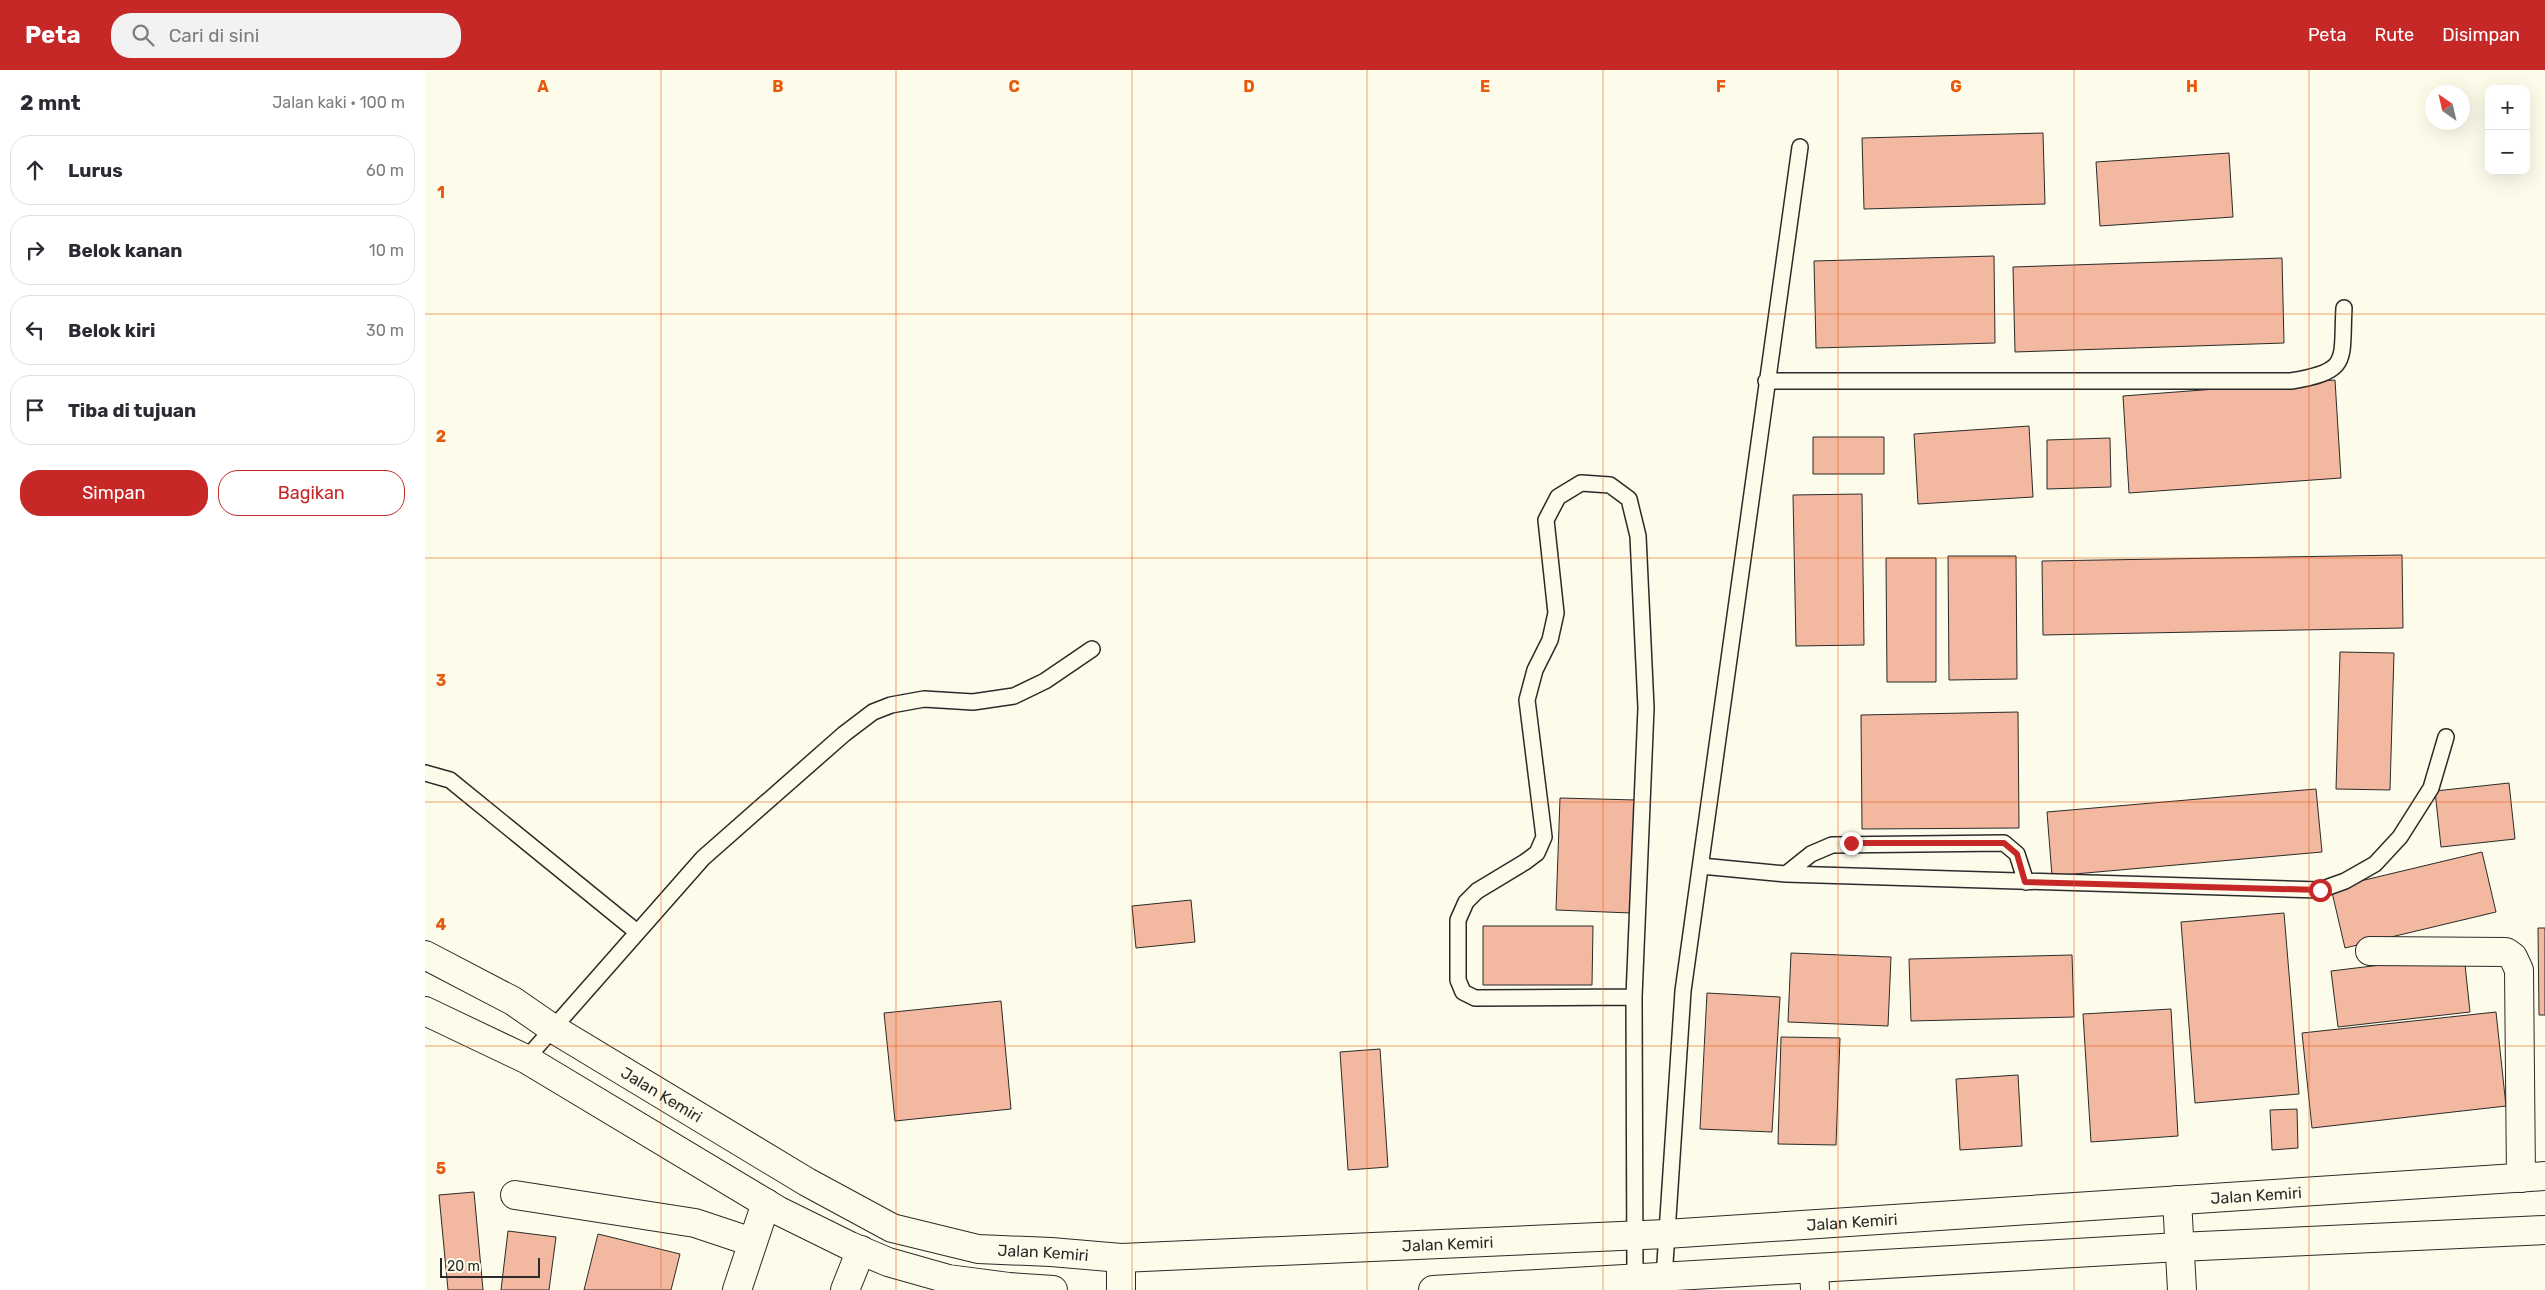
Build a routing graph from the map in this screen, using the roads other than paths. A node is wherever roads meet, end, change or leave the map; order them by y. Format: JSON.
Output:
{"nodes":[{"id":1,"x":1800,"y":147,"type":"dead end"},
{"id":2,"x":2343,"y":308,"type":"dead end"},
{"id":3,"x":1766,"y":380,"type":"junction"},
{"id":4,"x":1091,"y":649,"type":"dead end"},
{"id":5,"x":2446,"y":737,"type":"dead end"},
{"id":6,"x":425,"y":773,"type":"edge"},
{"id":7,"x":1701,"y":866,"type":"junction"},
{"id":8,"x":1786,"y":874,"type":"junction"},
{"id":9,"x":2025,"y":882,"type":"junction"},
{"id":10,"x":637,"y":932,"type":"junction"},
{"id":11,"x":2370,"y":951,"type":"dead end"},
{"id":12,"x":425,"y":955,"type":"edge"},
{"id":13,"x":1633,"y":997,"type":"junction"},
{"id":14,"x":425,"y":1011,"type":"edge"},
{"id":15,"x":552,"y":1028,"type":"junction"},
{"id":16,"x":526,"y":1059,"type":"junction"},
{"id":17,"x":2533,"y":1177,"type":"edge"},
{"id":18,"x":515,"y":1195,"type":"dead end"},
{"id":19,"x":2177,"y":1200,"type":"junction"},
{"id":20,"x":766,"y":1203,"type":"junction"},
{"id":21,"x":2545,"y":1230,"type":"edge"},
{"id":22,"x":1666,"y":1234,"type":"junction"},
{"id":23,"x":1636,"y":1235,"type":"junction"},
{"id":24,"x":752,"y":1242,"type":"junction"},
{"id":25,"x":2179,"y":1247,"type":"junction"},
{"id":26,"x":861,"y":1250,"type":"junction"},
{"id":27,"x":1121,"y":1258,"type":"junction"},
{"id":28,"x":1665,"y":1278,"type":"junction"},
{"id":29,"x":1815,"y":1279,"type":"edge"},
{"id":30,"x":1636,"y":1284,"type":"edge"},
{"id":31,"x":1000,"y":1288,"type":"edge"},
{"id":32,"x":737,"y":1290,"type":"edge"},
{"id":33,"x":845,"y":1290,"type":"edge"},
{"id":34,"x":1053,"y":1290,"type":"edge"},
{"id":35,"x":1121,"y":1290,"type":"edge"},
{"id":36,"x":1433,"y":1290,"type":"edge"},
{"id":37,"x":2182,"y":1290,"type":"edge"}],
"edges":[{"from":1,"to":3,"type":"lane"},
{"from":2,"to":3,"type":"lane"},
{"from":3,"to":7,"type":"lane"},
{"from":4,"to":10,"type":"lane"},
{"from":5,"to":9,"type":"lane"},
{"from":6,"to":10,"type":"lane"},
{"from":7,"to":8,"type":"lane"},
{"from":7,"to":22,"type":"lane"},
{"from":8,"to":9,"type":"lane"},
{"from":8,"to":9,"type":"lane"},
{"from":10,"to":15,"type":"lane"},
{"from":11,"to":17,"type":"main road"},
{"from":12,"to":15,"type":"main road","name":"Jalan Kemiri"},
{"from":13,"to":13,"type":"lane"},
{"from":13,"to":23,"type":"lane"},
{"from":14,"to":16,"type":"main road"},
{"from":15,"to":16,"type":"lane"},
{"from":15,"to":27,"type":"main road","name":"Jalan Kemiri"},
{"from":16,"to":20,"type":"main road"},
{"from":17,"to":19,"type":"main road","name":"Jalan Kemiri"},
{"from":18,"to":24,"type":"main road"},
{"from":19,"to":22,"type":"main road","name":"Jalan Kemiri"},
{"from":19,"to":25,"type":"main road"},
{"from":20,"to":24,"type":"main road"},
{"from":20,"to":26,"type":"main road"},
{"from":21,"to":25,"type":"main road"},
{"from":22,"to":23,"type":"main road","name":"Jalan Kemiri"},
{"from":22,"to":28,"type":"lane"},
{"from":23,"to":27,"type":"main road","name":"Jalan Kemiri"},
{"from":23,"to":30,"type":"lane"},
{"from":24,"to":32,"type":"main road"},
{"from":25,"to":29,"type":"main road"},
{"from":25,"to":37,"type":"main road"},
{"from":26,"to":31,"type":"main road"},
{"from":26,"to":33,"type":"main road"},
{"from":27,"to":35,"type":"main road"},
{"from":28,"to":29,"type":"main road"},
{"from":28,"to":30,"type":"main road"},
{"from":30,"to":36,"type":"main road"},
{"from":31,"to":34,"type":"main road"}]}
